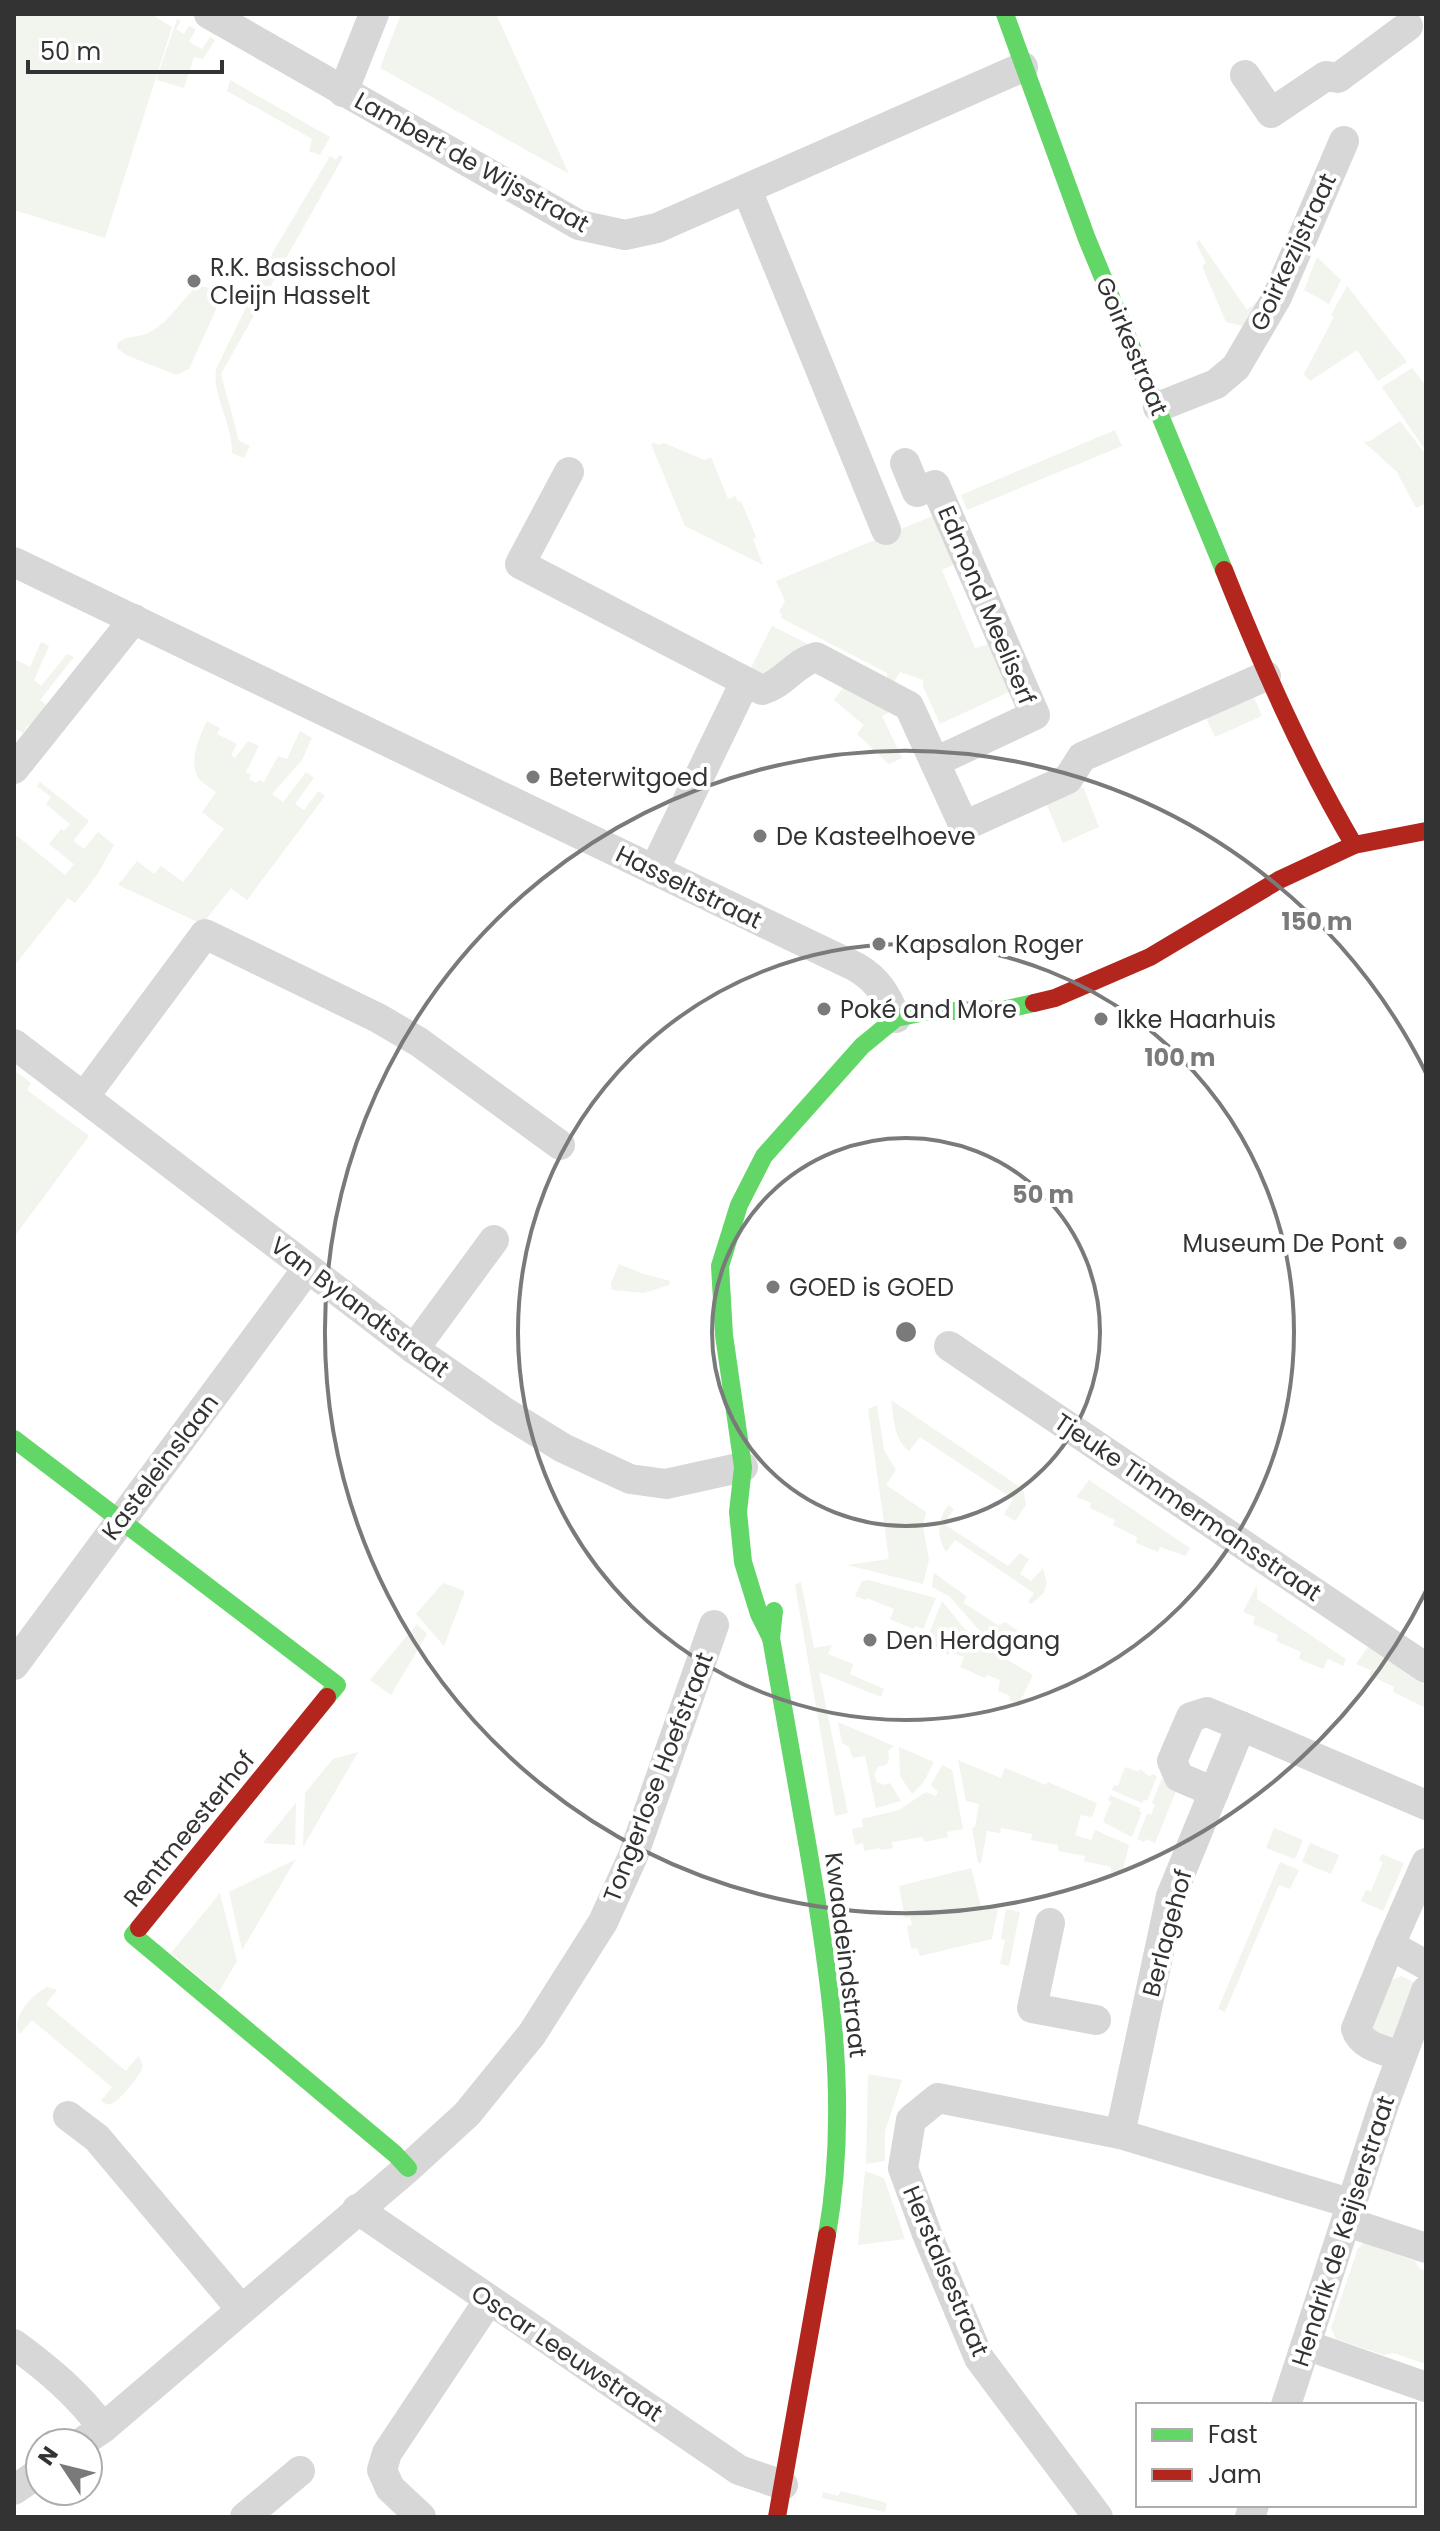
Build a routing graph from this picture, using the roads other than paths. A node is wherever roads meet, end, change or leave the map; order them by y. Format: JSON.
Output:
{"nodes":[{"id":1,"x":209,"y":14,"type":"edge"},
{"id":2,"x":374,"y":14,"type":"edge"},
{"id":3,"x":1005,"y":14,"type":"edge"},
{"id":4,"x":1411,"y":29,"type":"edge"},
{"id":5,"x":1023,"y":67,"type":"junction"},
{"id":6,"x":1245,"y":75,"type":"dead end"},
{"id":7,"x":343,"y":92,"type":"junction"},
{"id":8,"x":1344,"y":141,"type":"dead end"},
{"id":9,"x":747,"y":190,"type":"junction"},
{"id":10,"x":1158,"y":407,"type":"junction"},
{"id":11,"x":905,"y":463,"type":"dead end"},
{"id":12,"x":569,"y":472,"type":"dead end"},
{"id":13,"x":886,"y":530,"type":"dead end"},
{"id":14,"x":14,"y":562,"type":"edge"},
{"id":15,"x":134,"y":619,"type":"junction"},
{"id":16,"x":1266,"y":676,"type":"junction"},
{"id":17,"x":745,"y":682,"type":"junction"},
{"id":18,"x":935,"y":762,"type":"junction"},
{"id":19,"x":14,"y":769,"type":"edge"},
{"id":20,"x":1426,"y":831,"type":"edge"},
{"id":21,"x":1354,"y":845,"type":"junction"},
{"id":22,"x":654,"y":870,"type":"junction"},
{"id":23,"x":896,"y":1018,"type":"junction"},
{"id":24,"x":14,"y":1044,"type":"edge"},
{"id":25,"x":84,"y":1097,"type":"junction"},
{"id":26,"x":796,"y":1122,"type":"junction"},
{"id":27,"x":560,"y":1145,"type":"dead end"},
{"id":28,"x":774,"y":1176,"type":"dead end"},
{"id":29,"x":494,"y":1240,"type":"dead end"},
{"id":30,"x":307,"y":1269,"type":"junction"},
{"id":31,"x":740,"y":1270,"type":"dead end"},
{"id":32,"x":724,"y":1303,"type":"junction"},
{"id":33,"x":949,"y":1346,"type":"dead end"},
{"id":34,"x":414,"y":1349,"type":"junction"},
{"id":35,"x":14,"y":1439,"type":"edge"},
{"id":36,"x":743,"y":1467,"type":"junction"},
{"id":37,"x":761,"y":1507,"type":"dead end"},
{"id":38,"x":121,"y":1520,"type":"junction"},
{"id":39,"x":774,"y":1593,"type":"dead end"},
{"id":40,"x":714,"y":1625,"type":"dead end"},
{"id":41,"x":771,"y":1638,"type":"junction"},
{"id":42,"x":14,"y":1665,"type":"edge"},
{"id":43,"x":1426,"y":1668,"type":"edge"},
{"id":44,"x":1241,"y":1726,"type":"junction"},
{"id":45,"x":1214,"y":1792,"type":"junction"},
{"id":46,"x":1426,"y":1805,"type":"edge"},
{"id":47,"x":1426,"y":1863,"type":"edge"},
{"id":48,"x":1050,"y":1923,"type":"dead end"},
{"id":49,"x":1390,"y":1945,"type":"junction"},
{"id":50,"x":1426,"y":1965,"type":"edge"},
{"id":51,"x":1426,"y":1991,"type":"edge"},
{"id":52,"x":1142,"y":2031,"type":"junction"},
{"id":53,"x":1401,"y":2056,"type":"junction"},
{"id":54,"x":68,"y":2116,"type":"dead end"},
{"id":55,"x":1120,"y":2134,"type":"junction"},
{"id":56,"x":408,"y":2168,"type":"junction"},
{"id":57,"x":357,"y":2209,"type":"junction"},
{"id":58,"x":1350,"y":2213,"type":"junction"},
{"id":59,"x":1426,"y":2248,"type":"edge"},
{"id":60,"x":489,"y":2300,"type":"junction"},
{"id":61,"x":241,"y":2309,"type":"junction"},
{"id":62,"x":14,"y":2344,"type":"edge"},
{"id":63,"x":1306,"y":2345,"type":"junction"},
{"id":64,"x":1426,"y":2387,"type":"edge"},
{"id":65,"x":1287,"y":2403,"type":"edge"},
{"id":66,"x":90,"y":2427,"type":"edge"},
{"id":67,"x":101,"y":2427,"type":"edge"},
{"id":68,"x":300,"y":2471,"type":"dead end"},
{"id":69,"x":783,"y":2485,"type":"junction"},
{"id":70,"x":245,"y":2517,"type":"edge"},
{"id":71,"x":421,"y":2517,"type":"edge"},
{"id":72,"x":777,"y":2517,"type":"edge"},
{"id":73,"x":1098,"y":2517,"type":"edge"}],
"edges":[{"from":1,"to":7,"type":"street","name":"Lambert de Wijsstraat"},
{"from":2,"to":7,"type":"street"},
{"from":3,"to":5,"type":"street","name":"Goirkestraat"},
{"from":4,"to":6,"type":"street"},
{"from":5,"to":9,"type":"street","name":"Lambert de Wijsstraat"},
{"from":5,"to":10,"type":"street","name":"Goirkestraat"},
{"from":7,"to":9,"type":"street","name":"Lambert de Wijsstraat"},
{"from":8,"to":10,"type":"street","name":"Goirkezijstraat"},
{"from":9,"to":13,"type":"street"},
{"from":10,"to":16,"type":"street","name":"Goirkestraat"},
{"from":11,"to":18,"type":"street","name":"Edmond Meeliserf"},
{"from":12,"to":17,"type":"street"},
{"from":14,"to":15,"type":"street","name":"Hasseltstraat"},
{"from":15,"to":19,"type":"street"},
{"from":15,"to":22,"type":"street","name":"Hasseltstraat"},
{"from":16,"to":18,"type":"street"},
{"from":16,"to":21,"type":"street","name":"Goirkestraat"},
{"from":17,"to":18,"type":"street"},
{"from":17,"to":22,"type":"street"},
{"from":20,"to":21,"type":"street"},
{"from":21,"to":23,"type":"street"},
{"from":22,"to":23,"type":"street","name":"Hasseltstraat"},
{"from":23,"to":26,"type":"street","name":"Kwaadeindstraat"},
{"from":24,"to":25,"type":"street","name":"Van Bylandtstraat"},
{"from":25,"to":27,"type":"street"},
{"from":25,"to":30,"type":"street","name":"Van Bylandtstraat"},
{"from":26,"to":28,"type":"street","name":"Kwaadeindstraat"},
{"from":26,"to":32,"type":"street","name":"Kwaadeindstraat"},
{"from":29,"to":34,"type":"street"},
{"from":30,"to":34,"type":"street","name":"Van Bylandtstraat"},
{"from":30,"to":38,"type":"street","name":"Kasteleinslaan"},
{"from":31,"to":32,"type":"street","name":"Kwaadeindstraat"},
{"from":32,"to":36,"type":"street","name":"Kwaadeindstraat"},
{"from":33,"to":43,"type":"street","name":"Tjeuke Timmermansstraat"},
{"from":34,"to":36,"type":"street","name":"Van Bylandtstraat"},
{"from":35,"to":38,"type":"street","name":"Rentmeesterhof"},
{"from":36,"to":37,"type":"street","name":"Kwaadeindstraat"},
{"from":36,"to":41,"type":"street","name":"Kwaadeindstraat"},
{"from":38,"to":42,"type":"street","name":"Kasteleinslaan"},
{"from":38,"to":56,"type":"street","name":"Rentmeesterhof"},
{"from":39,"to":41,"type":"street","name":"Kwaadeindstraat"},
{"from":40,"to":56,"type":"street","name":"Tongerlose Hoefstraat"},
{"from":41,"to":69,"type":"street","name":"Kwaadeindstraat"},
{"from":44,"to":45,"type":"street","name":"Berlagehof"},
{"from":44,"to":45,"type":"street"},
{"from":44,"to":46,"type":"street"},
{"from":45,"to":52,"type":"street","name":"Berlagehof"},
{"from":47,"to":49,"type":"street"},
{"from":48,"to":52,"type":"street","name":"Berlagehof"},
{"from":49,"to":50,"type":"street"},
{"from":49,"to":53,"type":"street"},
{"from":51,"to":53,"type":"street","name":"Hendrik de Keijserstraat"},
{"from":52,"to":55,"type":"street","name":"Berlagehof"},
{"from":53,"to":58,"type":"street","name":"Hendrik de Keijserstraat"},
{"from":54,"to":61,"type":"street"},
{"from":55,"to":58,"type":"street"},
{"from":55,"to":73,"type":"street","name":"Herstalsestraat"},
{"from":56,"to":57,"type":"street","name":"Tongerlose Hoefstraat"},
{"from":57,"to":60,"type":"street","name":"Oscar Leeuwstraat"},
{"from":57,"to":61,"type":"street","name":"Tongerlose Hoefstraat"},
{"from":58,"to":59,"type":"street"},
{"from":58,"to":63,"type":"street","name":"Hendrik de Keijserstraat"},
{"from":60,"to":69,"type":"street","name":"Oscar Leeuwstraat"},
{"from":60,"to":71,"type":"street"},
{"from":61,"to":67,"type":"street","name":"Tongerlose Hoefstraat"},
{"from":62,"to":66,"type":"street"},
{"from":63,"to":64,"type":"street"},
{"from":63,"to":65,"type":"street","name":"Hendrik de Keijserstraat"},
{"from":68,"to":70,"type":"street"},
{"from":69,"to":72,"type":"street","name":"Kwaadeindstraat"}]}
